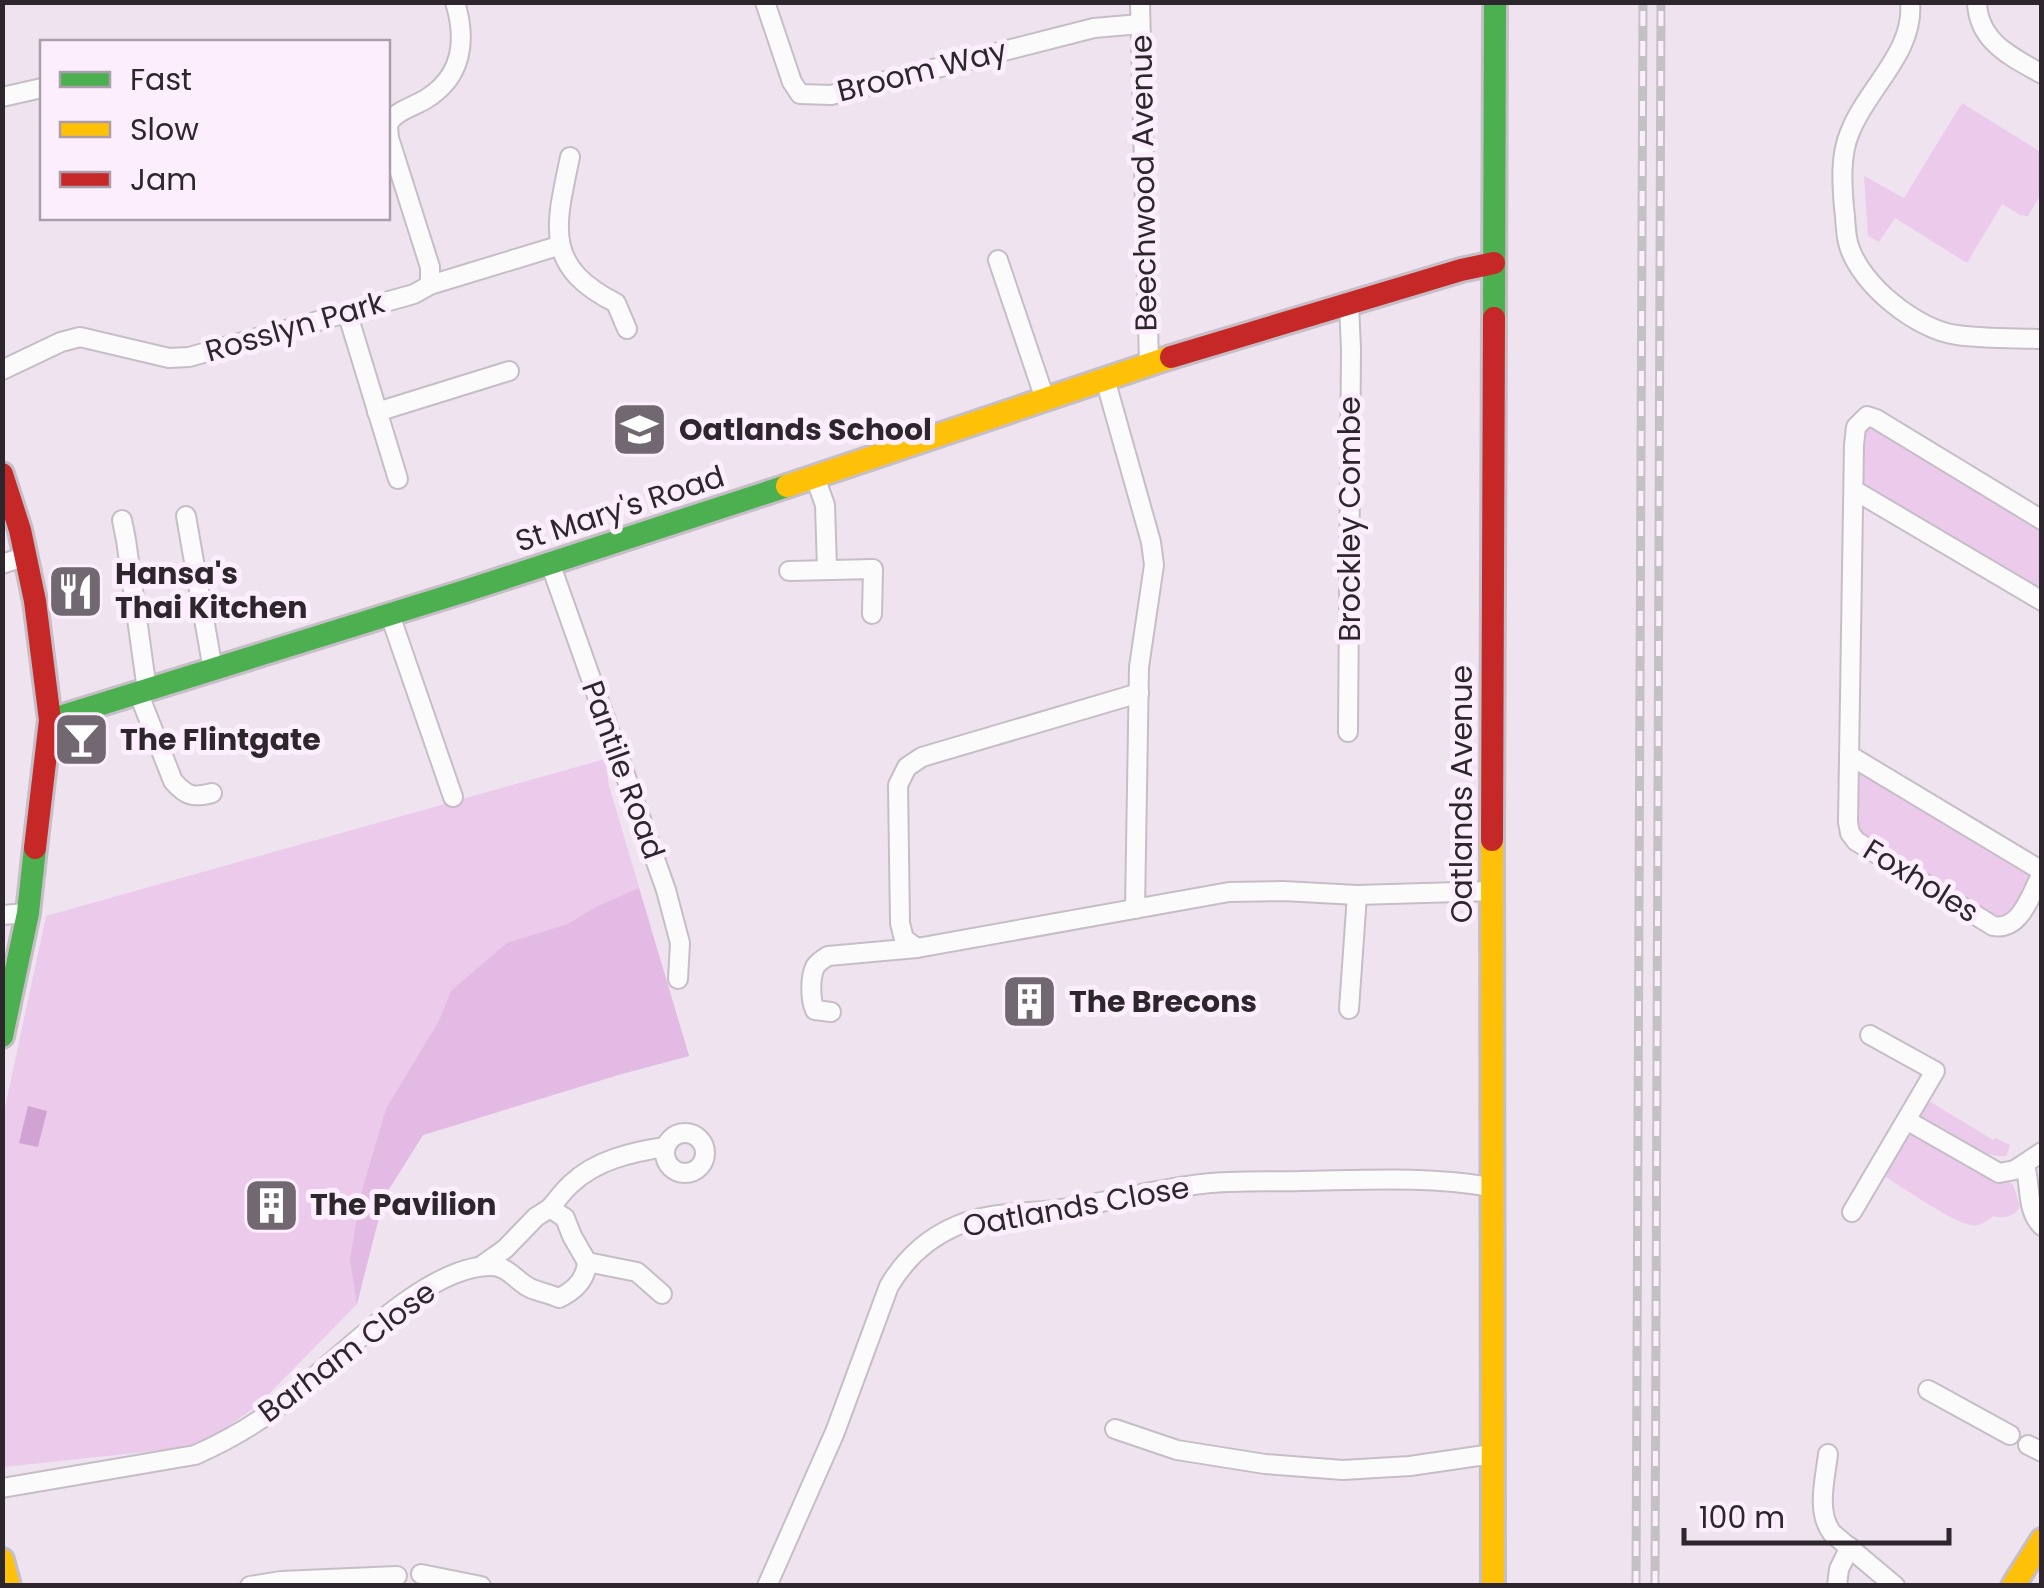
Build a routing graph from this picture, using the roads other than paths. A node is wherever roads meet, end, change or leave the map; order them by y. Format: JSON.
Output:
{"nodes":[{"id":1,"x":455,"y":2,"type":"edge"},
{"id":2,"x":764,"y":2,"type":"edge"},
{"id":3,"x":1140,"y":2,"type":"edge"},
{"id":4,"x":1495,"y":2,"type":"edge"},
{"id":5,"x":1910,"y":2,"type":"edge"},
{"id":6,"x":1976,"y":2,"type":"edge"},
{"id":7,"x":1140,"y":24,"type":"junction"},
{"id":8,"x":2042,"y":74,"type":"edge"},
{"id":9,"x":40,"y":88,"type":"edge"},
{"id":10,"x":2,"y":98,"type":"edge"},
{"id":11,"x":390,"y":121,"type":"edge"},
{"id":12,"x":390,"y":141,"type":"edge"},
{"id":13,"x":570,"y":156,"type":"dead end"},
{"id":14,"x":558,"y":246,"type":"junction"},
{"id":15,"x":998,"y":260,"type":"dead end"},
{"id":16,"x":1494,"y":264,"type":"junction"},
{"id":17,"x":430,"y":285,"type":"junction"},
{"id":18,"x":1349,"y":305,"type":"junction"},
{"id":19,"x":347,"y":312,"type":"junction"},
{"id":20,"x":627,"y":329,"type":"dead end"},
{"id":21,"x":2042,"y":339,"type":"edge"},
{"id":22,"x":1148,"y":364,"type":"junction"},
{"id":23,"x":2,"y":370,"type":"edge"},
{"id":24,"x":509,"y":371,"type":"dead end"},
{"id":25,"x":1105,"y":378,"type":"junction"},
{"id":26,"x":1045,"y":399,"type":"junction"},
{"id":27,"x":377,"y":412,"type":"junction"},
{"id":28,"x":2,"y":474,"type":"edge"},
{"id":29,"x":815,"y":477,"type":"junction"},
{"id":30,"x":398,"y":479,"type":"dead end"},
{"id":31,"x":1854,"y":490,"type":"junction"},
{"id":32,"x":186,"y":516,"type":"dead end"},
{"id":33,"x":122,"y":520,"type":"dead end"},
{"id":34,"x":2042,"y":520,"type":"edge"},
{"id":35,"x":26,"y":556,"type":"junction"},
{"id":36,"x":550,"y":563,"type":"junction"},
{"id":37,"x":2,"y":564,"type":"edge"},
{"id":38,"x":827,"y":568,"type":"junction"},
{"id":39,"x":789,"y":571,"type":"dead end"},
{"id":40,"x":2042,"y":601,"type":"edge"},
{"id":41,"x":872,"y":614,"type":"dead end"},
{"id":42,"x":390,"y":615,"type":"junction"},
{"id":43,"x":213,"y":670,"type":"junction"},
{"id":44,"x":143,"y":691,"type":"junction"},
{"id":45,"x":1139,"y":692,"type":"junction"},
{"id":46,"x":50,"y":720,"type":"junction"},
{"id":47,"x":1348,"y":732,"type":"dead end"},
{"id":48,"x":1849,"y":754,"type":"junction"},
{"id":49,"x":212,"y":793,"type":"dead end"},
{"id":50,"x":452,"y":797,"type":"dead end"},
{"id":51,"x":2042,"y":872,"type":"edge"},
{"id":52,"x":1492,"y":891,"type":"junction"},
{"id":53,"x":1357,"y":895,"type":"junction"},
{"id":54,"x":1135,"y":908,"type":"junction"},
{"id":55,"x":28,"y":913,"type":"junction"},
{"id":56,"x":2,"y":915,"type":"edge"},
{"id":57,"x":917,"y":948,"type":"junction"},
{"id":58,"x":678,"y":980,"type":"dead end"},
{"id":59,"x":1350,"y":1009,"type":"dead end"},
{"id":60,"x":831,"y":1012,"type":"dead end"},
{"id":61,"x":1870,"y":1035,"type":"dead end"},
{"id":62,"x":2,"y":1036,"type":"edge"},
{"id":63,"x":1908,"y":1121,"type":"junction"},
{"id":64,"x":666,"y":1147,"type":"dead end"},
{"id":65,"x":2042,"y":1152,"type":"edge"},
{"id":66,"x":2025,"y":1165,"type":"junction"},
{"id":67,"x":1491,"y":1187,"type":"junction"},
{"id":68,"x":550,"y":1208,"type":"junction"},
{"id":69,"x":1852,"y":1212,"type":"dead end"},
{"id":70,"x":2042,"y":1226,"type":"edge"},
{"id":71,"x":588,"y":1262,"type":"junction"},
{"id":72,"x":481,"y":1266,"type":"junction"},
{"id":73,"x":662,"y":1294,"type":"dead end"},
{"id":74,"x":1928,"y":1390,"type":"dead end"},
{"id":75,"x":1114,"y":1430,"type":"dead end"},
{"id":76,"x":2010,"y":1435,"type":"dead end"},
{"id":77,"x":1492,"y":1454,"type":"junction"},
{"id":78,"x":1828,"y":1454,"type":"dead end"},
{"id":79,"x":2,"y":1488,"type":"edge"},
{"id":80,"x":2042,"y":1540,"type":"edge"},
{"id":81,"x":1850,"y":1547,"type":"junction"},
{"id":82,"x":421,"y":1574,"type":"dead end"},
{"id":83,"x":397,"y":1576,"type":"dead end"},
{"id":84,"x":250,"y":1586,"type":"edge"},
{"id":85,"x":481,"y":1586,"type":"edge"},
{"id":86,"x":767,"y":1586,"type":"edge"},
{"id":87,"x":1492,"y":1586,"type":"edge"},
{"id":88,"x":1837,"y":1586,"type":"edge"},
{"id":89,"x":1895,"y":1586,"type":"edge"},
{"id":90,"x":2013,"y":1586,"type":"edge"}],
"edges":[{"from":1,"to":11,"type":"street"},
{"from":2,"to":7,"type":"street","name":"Broom Way"},
{"from":3,"to":7,"type":"street","name":"Beechwood Avenue"},
{"from":4,"to":16,"type":"street","name":"Oatlands Avenue"},
{"from":5,"to":21,"type":"street"},
{"from":6,"to":8,"type":"street"},
{"from":7,"to":22,"type":"street","name":"Beechwood Avenue"},
{"from":9,"to":10,"type":"street"},
{"from":12,"to":17,"type":"street"},
{"from":13,"to":14,"type":"street"},
{"from":14,"to":17,"type":"street","name":"Rosslyn Park"},
{"from":14,"to":20,"type":"street"},
{"from":15,"to":26,"type":"street"},
{"from":16,"to":18,"type":"street","name":"St Mary's Road"},
{"from":16,"to":52,"type":"street","name":"Oatlands Avenue"},
{"from":17,"to":19,"type":"street","name":"Rosslyn Park"},
{"from":18,"to":22,"type":"street","name":"St Mary's Road"},
{"from":18,"to":47,"type":"street","name":"Brockley Combe"},
{"from":19,"to":23,"type":"street","name":"Rosslyn Park"},
{"from":19,"to":27,"type":"street"},
{"from":22,"to":25,"type":"street","name":"St Mary's Road"},
{"from":24,"to":27,"type":"street"},
{"from":25,"to":26,"type":"street","name":"St Mary's Road"},
{"from":25,"to":45,"type":"street"},
{"from":26,"to":29,"type":"street","name":"St Mary's Road"},
{"from":27,"to":30,"type":"street"},
{"from":28,"to":35,"type":"street"},
{"from":29,"to":36,"type":"street","name":"St Mary's Road"},
{"from":29,"to":38,"type":"street"},
{"from":31,"to":34,"type":"street","name":"Foxholes"},
{"from":31,"to":40,"type":"street"},
{"from":31,"to":48,"type":"street","name":"Foxholes"},
{"from":32,"to":43,"type":"street"},
{"from":33,"to":44,"type":"street"},
{"from":35,"to":37,"type":"street"},
{"from":35,"to":46,"type":"street"},
{"from":36,"to":42,"type":"street","name":"St Mary's Road"},
{"from":36,"to":58,"type":"street","name":"Pantile Road"},
{"from":38,"to":39,"type":"street"},
{"from":38,"to":41,"type":"street"},
{"from":42,"to":43,"type":"street","name":"St Mary's Road"},
{"from":42,"to":50,"type":"street"},
{"from":43,"to":44,"type":"street","name":"St Mary's Road"},
{"from":44,"to":46,"type":"street","name":"St Mary's Road"},
{"from":44,"to":49,"type":"street"},
{"from":45,"to":54,"type":"street"},
{"from":45,"to":57,"type":"street"},
{"from":46,"to":55,"type":"street"},
{"from":48,"to":51,"type":"street","name":"Foxholes"},
{"from":48,"to":51,"type":"street","name":"Foxholes"},
{"from":52,"to":53,"type":"street"},
{"from":52,"to":67,"type":"street","name":"Oatlands Avenue"},
{"from":53,"to":54,"type":"street"},
{"from":53,"to":59,"type":"street"},
{"from":54,"to":57,"type":"street"},
{"from":55,"to":56,"type":"street"},
{"from":55,"to":62,"type":"street"},
{"from":57,"to":60,"type":"street"},
{"from":61,"to":63,"type":"street"},
{"from":63,"to":66,"type":"street"},
{"from":63,"to":69,"type":"street"},
{"from":64,"to":68,"type":"street","name":"Barham Close"},
{"from":65,"to":66,"type":"street"},
{"from":66,"to":70,"type":"street"},
{"from":67,"to":77,"type":"street","name":"Oatlands Avenue"},
{"from":67,"to":86,"type":"street","name":"Oatlands Close"},
{"from":68,"to":71,"type":"street"},
{"from":68,"to":72,"type":"street","name":"Barham Close"},
{"from":71,"to":72,"type":"street"},
{"from":71,"to":73,"type":"street"},
{"from":72,"to":79,"type":"street","name":"Barham Close"},
{"from":74,"to":76,"type":"street"},
{"from":75,"to":77,"type":"street"},
{"from":77,"to":87,"type":"street","name":"Oatlands Avenue"},
{"from":78,"to":81,"type":"street"},
{"from":80,"to":90,"type":"street"},
{"from":81,"to":88,"type":"street"},
{"from":81,"to":89,"type":"street"},
{"from":82,"to":85,"type":"street"},
{"from":83,"to":84,"type":"street"}]}
